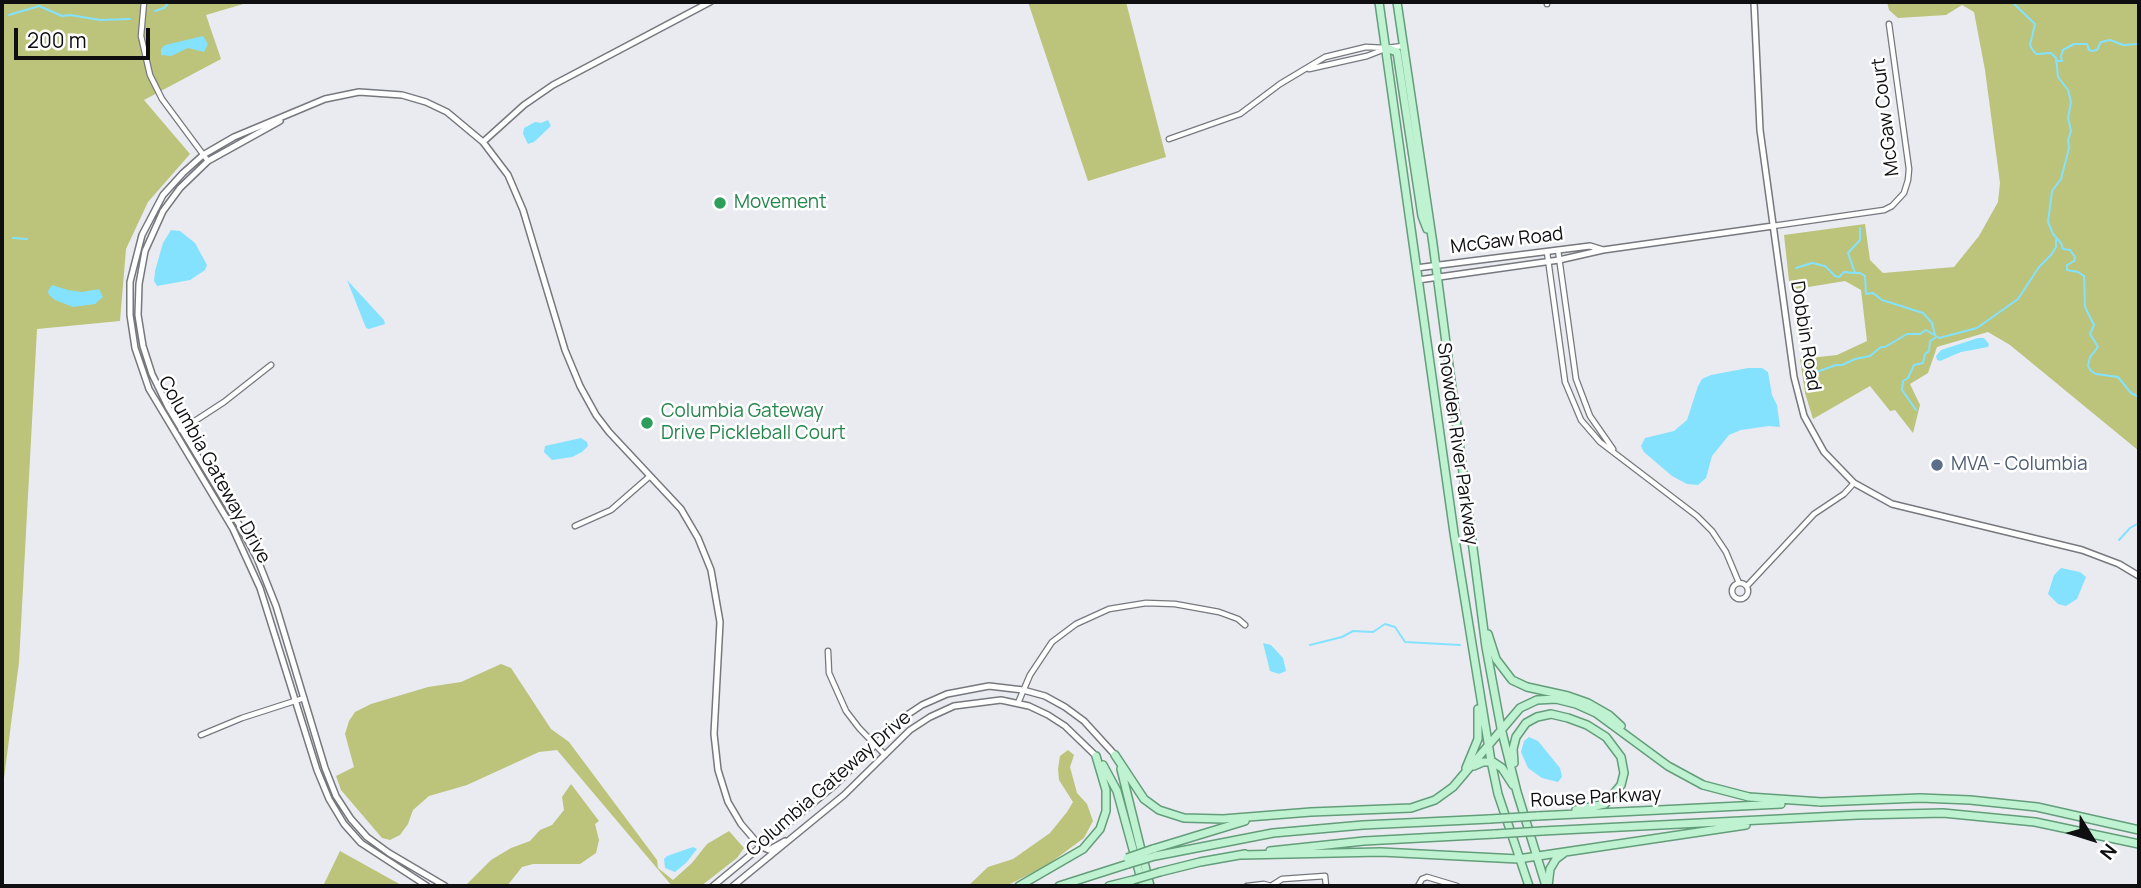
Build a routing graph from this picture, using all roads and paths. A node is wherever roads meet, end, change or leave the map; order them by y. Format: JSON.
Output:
{"nodes":[{"id":1,"x":144,"y":2,"type":"edge"},
{"id":2,"x":710,"y":2,"type":"edge"},
{"id":3,"x":1379,"y":2,"type":"edge"},
{"id":4,"x":1397,"y":2,"type":"edge"},
{"id":5,"x":1754,"y":2,"type":"edge"},
{"id":6,"x":1889,"y":24,"type":"dead end"},
{"id":7,"x":1404,"y":46,"type":"junction"},
{"id":8,"x":1386,"y":48,"type":"junction"},
{"id":9,"x":1304,"y":70,"type":"junction"},
{"id":10,"x":311,"y":105,"type":"junction"},
{"id":11,"x":1169,"y":139,"type":"dead end"},
{"id":12,"x":483,"y":142,"type":"junction"},
{"id":13,"x":203,"y":155,"type":"junction"},
{"id":14,"x":208,"y":161,"type":"junction"},
{"id":15,"x":1773,"y":226,"type":"junction"},
{"id":16,"x":1433,"y":244,"type":"junction"},
{"id":17,"x":1558,"y":250,"type":"junction"},
{"id":18,"x":1603,"y":250,"type":"junction"},
{"id":19,"x":1547,"y":251,"type":"junction"},
{"id":20,"x":1559,"y":260,"type":"junction"},
{"id":21,"x":1548,"y":261,"type":"junction"},
{"id":22,"x":1435,"y":266,"type":"junction"},
{"id":23,"x":1416,"y":268,"type":"junction"},
{"id":24,"x":1437,"y":278,"type":"junction"},
{"id":25,"x":1418,"y":280,"type":"junction"},
{"id":26,"x":271,"y":365,"type":"dead end"},
{"id":27,"x":181,"y":430,"type":"junction"},
{"id":28,"x":174,"y":434,"type":"junction"},
{"id":29,"x":1618,"y":455,"type":"junction"},
{"id":30,"x":651,"y":475,"type":"junction"},
{"id":31,"x":1854,"y":483,"type":"junction"},
{"id":32,"x":575,"y":526,"type":"dead end"},
{"id":33,"x":2139,"y":576,"type":"edge"},
{"id":34,"x":1739,"y":583,"type":"junction"},
{"id":35,"x":1747,"y":586,"type":"junction"},
{"id":36,"x":1463,"y":598,"type":"junction"},
{"id":37,"x":1479,"y":599,"type":"junction"},
{"id":38,"x":1245,"y":625,"type":"dead end"},
{"id":39,"x":828,"y":651,"type":"dead end"},
{"id":40,"x":1023,"y":690,"type":"junction"},
{"id":41,"x":303,"y":698,"type":"junction"},
{"id":42,"x":296,"y":700,"type":"junction"},
{"id":43,"x":1018,"y":703,"type":"junction"},
{"id":44,"x":1501,"y":728,"type":"junction"},
{"id":45,"x":201,"y":735,"type":"dead end"},
{"id":46,"x":1628,"y":735,"type":"junction"},
{"id":47,"x":875,"y":745,"type":"junction"},
{"id":48,"x":1489,"y":745,"type":"junction"},
{"id":49,"x":885,"y":755,"type":"junction"},
{"id":50,"x":1115,"y":755,"type":"junction"},
{"id":51,"x":1096,"y":756,"type":"junction"},
{"id":52,"x":1491,"y":761,"type":"junction"},
{"id":53,"x":1472,"y":767,"type":"junction"},
{"id":54,"x":1453,"y":787,"type":"junction"},
{"id":55,"x":1517,"y":792,"type":"junction"},
{"id":56,"x":1822,"y":802,"type":"junction"},
{"id":57,"x":1277,"y":815,"type":"junction"},
{"id":58,"x":1536,"y":816,"type":"junction"},
{"id":59,"x":1813,"y":817,"type":"junction"},
{"id":60,"x":2139,"y":827,"type":"edge"},
{"id":61,"x":802,"y":830,"type":"junction"},
{"id":62,"x":2139,"y":844,"type":"edge"},
{"id":63,"x":760,"y":846,"type":"junction"},
{"id":64,"x":1154,"y":853,"type":"junction"},
{"id":65,"x":1564,"y":853,"type":"junction"},
{"id":66,"x":1242,"y":855,"type":"junction"},
{"id":67,"x":1536,"y":858,"type":"junction"},
{"id":68,"x":1518,"y":859,"type":"junction"},
{"id":69,"x":1133,"y":880,"type":"junction"},
{"id":70,"x":427,"y":886,"type":"edge"},
{"id":71,"x":444,"y":886,"type":"edge"},
{"id":72,"x":713,"y":886,"type":"edge"},
{"id":73,"x":733,"y":886,"type":"edge"},
{"id":74,"x":1019,"y":886,"type":"edge"},
{"id":75,"x":1059,"y":886,"type":"edge"},
{"id":76,"x":1109,"y":886,"type":"edge"},
{"id":77,"x":1119,"y":886,"type":"edge"},
{"id":78,"x":1143,"y":886,"type":"edge"},
{"id":79,"x":1150,"y":886,"type":"edge"},
{"id":80,"x":1247,"y":886,"type":"edge"},
{"id":81,"x":1271,"y":886,"type":"edge"},
{"id":82,"x":1326,"y":886,"type":"edge"},
{"id":83,"x":1418,"y":886,"type":"edge"},
{"id":84,"x":1457,"y":886,"type":"edge"},
{"id":85,"x":1529,"y":886,"type":"edge"},
{"id":86,"x":1547,"y":886,"type":"edge"}],
"edges":[{"from":1,"to":13,"type":"street"},
{"from":2,"to":12,"type":"street"},
{"from":3,"to":8,"type":"main road","name":"Snowden River Parkway"},
{"from":4,"to":7,"type":"main road","name":"Snowden River Parkway"},
{"from":5,"to":15,"type":"street","name":"Dobbin Road"},
{"from":6,"to":15,"type":"street","name":"McGaw Court"},
{"from":7,"to":8,"type":"street"},
{"from":7,"to":16,"type":"main road","name":"Snowden River Parkway"},
{"from":8,"to":9,"type":"street"},
{"from":8,"to":9,"type":"street"},
{"from":8,"to":16,"type":"main road"},
{"from":8,"to":23,"type":"main road","name":"Snowden River Parkway"},
{"from":9,"to":11,"type":"street"},
{"from":10,"to":12,"type":"street","name":"Columbia Gateway Drive"},
{"from":10,"to":13,"type":"street","name":"Columbia Gateway Drive"},
{"from":10,"to":14,"type":"street","name":"Columbia Gateway Drive"},
{"from":12,"to":30,"type":"street","name":"Columbia Gateway Drive"},
{"from":13,"to":14,"type":"street"},
{"from":13,"to":28,"type":"street","name":"Columbia Gateway Drive"},
{"from":14,"to":27,"type":"street","name":"Columbia Gateway Drive"},
{"from":15,"to":18,"type":"street","name":"McGaw Road"},
{"from":15,"to":31,"type":"street","name":"Dobbin Road"},
{"from":16,"to":22,"type":"main road","name":"Snowden River Parkway"},
{"from":17,"to":18,"type":"street","name":"McGaw Road"},
{"from":17,"to":19,"type":"street","name":"McGaw Road"},
{"from":17,"to":20,"type":"street"},
{"from":18,"to":20,"type":"street","name":"McGaw Road"},
{"from":19,"to":21,"type":"street"},
{"from":19,"to":22,"type":"street","name":"McGaw Road"},
{"from":20,"to":21,"type":"street","name":"McGaw Road"},
{"from":20,"to":29,"type":"street"},
{"from":21,"to":24,"type":"street","name":"McGaw Road"},
{"from":21,"to":29,"type":"street"},
{"from":22,"to":23,"type":"street","name":"McGaw Road"},
{"from":22,"to":24,"type":"main road","name":"Snowden River Parkway"},
{"from":23,"to":25,"type":"main road","name":"Snowden River Parkway"},
{"from":24,"to":25,"type":"street","name":"McGaw Road"},
{"from":24,"to":37,"type":"main road","name":"Snowden River Parkway"},
{"from":25,"to":36,"type":"main road","name":"Snowden River Parkway"},
{"from":26,"to":27,"type":"street"},
{"from":27,"to":28,"type":"street"},
{"from":27,"to":41,"type":"street","name":"Columbia Gateway Drive"},
{"from":28,"to":42,"type":"street","name":"Columbia Gateway Drive"},
{"from":29,"to":34,"type":"street"},
{"from":30,"to":32,"type":"street"},
{"from":30,"to":63,"type":"street","name":"Columbia Gateway Drive"},
{"from":31,"to":33,"type":"street","name":"Dobbin Road"},
{"from":31,"to":35,"type":"street"},
{"from":34,"to":35,"type":"street"},
{"from":34,"to":35,"type":"street"},
{"from":36,"to":48,"type":"main road","name":"Snowden River Parkway"},
{"from":36,"to":54,"type":"main road"},
{"from":37,"to":44,"type":"main road","name":"Snowden River Parkway"},
{"from":37,"to":46,"type":"main road"},
{"from":38,"to":40,"type":"street"},
{"from":39,"to":47,"type":"street"},
{"from":40,"to":43,"type":"street"},
{"from":40,"to":47,"type":"street","name":"Columbia Gateway Drive"},
{"from":40,"to":50,"type":"street","name":"Columbia Gateway Drive"},
{"from":41,"to":42,"type":"street"},
{"from":41,"to":71,"type":"street","name":"Columbia Gateway Drive"},
{"from":42,"to":45,"type":"street"},
{"from":42,"to":70,"type":"street","name":"Columbia Gateway Drive"},
{"from":43,"to":49,"type":"street","name":"Columbia Gateway Drive"},
{"from":43,"to":51,"type":"street","name":"Columbia Gateway Drive"},
{"from":44,"to":46,"type":"main road"},
{"from":44,"to":48,"type":"main road"},
{"from":44,"to":55,"type":"main road","name":"Snowden River Parkway"},
{"from":46,"to":56,"type":"main road"},
{"from":47,"to":49,"type":"street"},
{"from":47,"to":63,"type":"street","name":"Columbia Gateway Drive"},
{"from":48,"to":52,"type":"main road","name":"Snowden River Parkway"},
{"from":48,"to":53,"type":"main road"},
{"from":49,"to":61,"type":"street","name":"Columbia Gateway Drive"},
{"from":50,"to":57,"type":"main road"},
{"from":50,"to":79,"type":"main road"},
{"from":51,"to":74,"type":"main road"},
{"from":51,"to":78,"type":"main road"},
{"from":52,"to":53,"type":"main road"},
{"from":52,"to":55,"type":"main road"},
{"from":52,"to":68,"type":"main road","name":"Snowden River Parkway"},
{"from":53,"to":54,"type":"main road"},
{"from":54,"to":57,"type":"main road"},
{"from":55,"to":58,"type":"main road"},
{"from":55,"to":67,"type":"main road","name":"Snowden River Parkway"},
{"from":56,"to":58,"type":"main road","name":"Rouse Parkway"},
{"from":56,"to":60,"type":"main road","name":"Rouse Parkway"},
{"from":57,"to":64,"type":"main road"},
{"from":58,"to":64,"type":"main road","name":"Rouse Parkway","bridge":true},
{"from":59,"to":62,"type":"main road","name":"Rouse Parkway"},
{"from":59,"to":65,"type":"main road"},
{"from":59,"to":66,"type":"main road","name":"Rouse Parkway","bridge":true},
{"from":61,"to":63,"type":"street"},
{"from":61,"to":73,"type":"street","name":"Columbia Gateway Drive"},
{"from":63,"to":72,"type":"street","name":"Columbia Gateway Drive"},
{"from":64,"to":75,"type":"main road","name":"Rouse Parkway","bridge":true},
{"from":65,"to":67,"type":"main road"},
{"from":65,"to":86,"type":"main road"},
{"from":66,"to":68,"type":"main road"},
{"from":66,"to":69,"type":"main road","name":"Rouse Parkway","bridge":true},
{"from":67,"to":68,"type":"main road"},
{"from":67,"to":86,"type":"main road","name":"Snowden River Parkway"},
{"from":68,"to":85,"type":"main road","name":"Snowden River Parkway"},
{"from":69,"to":76,"type":"main road","name":"Rouse Parkway"},
{"from":69,"to":77,"type":"main road"},
{"from":80,"to":81,"type":"street"},
{"from":81,"to":82,"type":"street"},
{"from":83,"to":84,"type":"street"}]}
